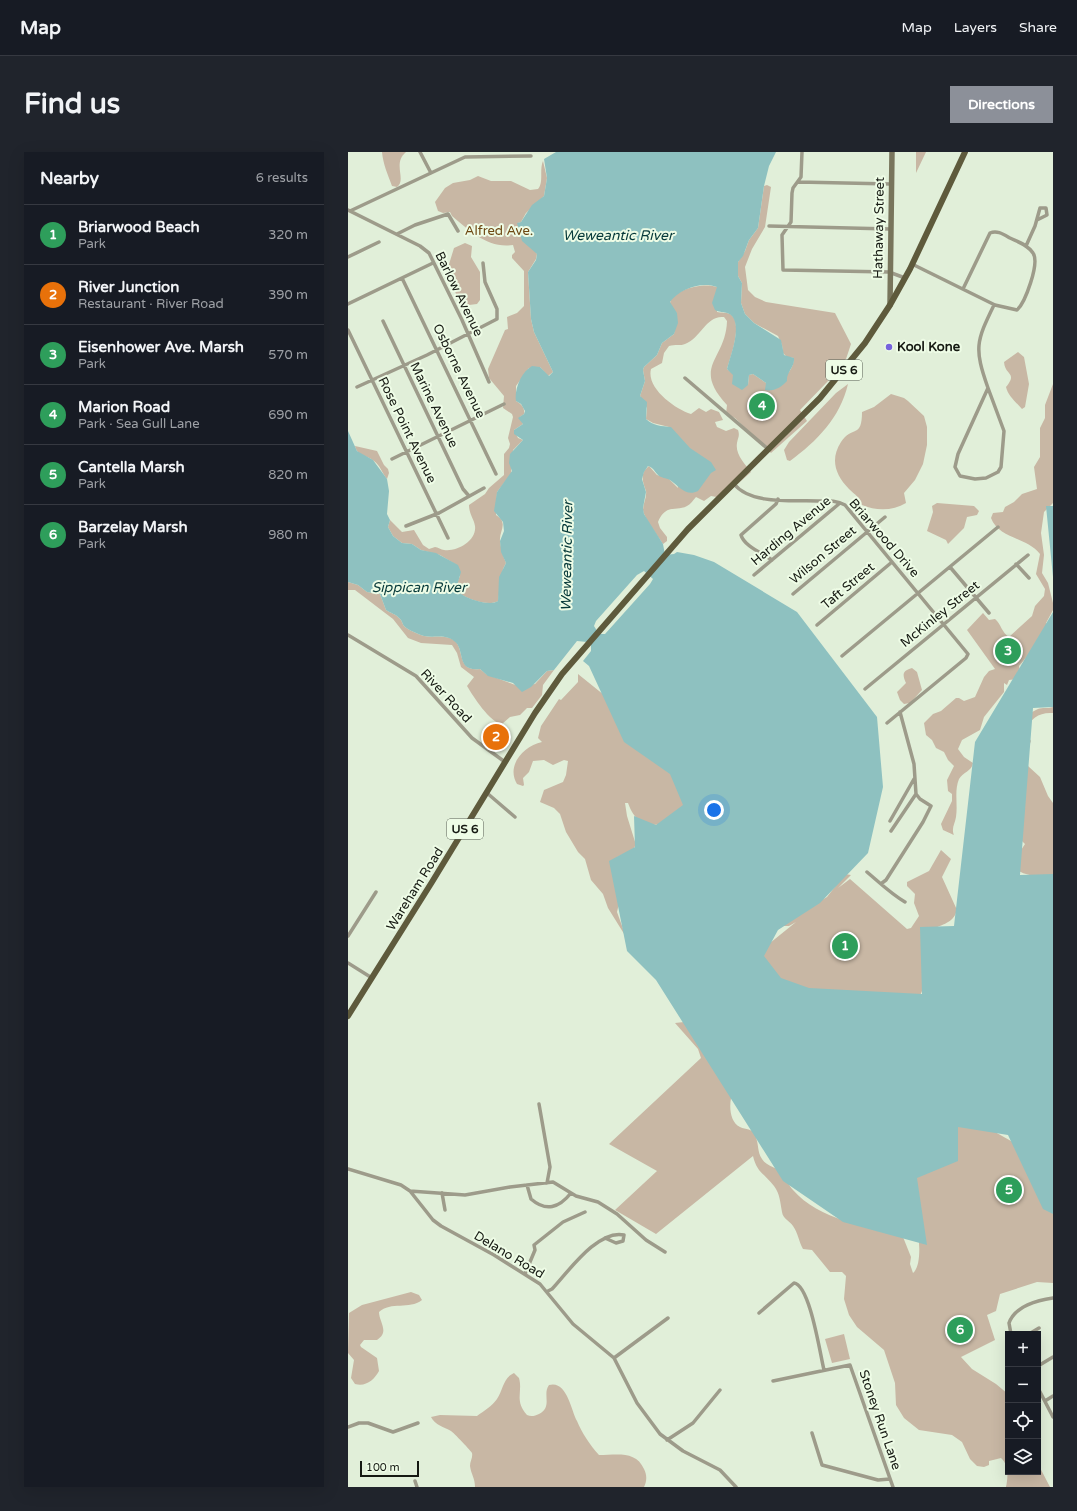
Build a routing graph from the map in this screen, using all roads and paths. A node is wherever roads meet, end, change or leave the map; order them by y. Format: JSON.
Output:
{"nodes":[{"id":1,"x":420,"y":152,"type":"edge"},
{"id":2,"x":802,"y":152,"type":"edge"},
{"id":3,"x":892,"y":152,"type":"edge"},
{"id":4,"x":965,"y":152,"type":"edge"},
{"id":5,"x":531,"y":156,"type":"dead end"},
{"id":6,"x":430,"y":173,"type":"junction"},
{"id":7,"x":798,"y":182,"type":"junction"},
{"id":8,"x":891,"y":184,"type":"junction"},
{"id":9,"x":349,"y":211,"type":"edge"},
{"id":10,"x":1037,"y":220,"type":"dead end"},
{"id":11,"x":769,"y":226,"type":"dead end"},
{"id":12,"x":787,"y":227,"type":"junction"},
{"id":13,"x":890,"y":229,"type":"junction"},
{"id":14,"x":458,"y":231,"type":"dead end"},
{"id":15,"x":397,"y":234,"type":"junction"},
{"id":16,"x":378,"y":242,"type":"dead end"},
{"id":17,"x":1026,"y":246,"type":"junction"},
{"id":18,"x":348,"y":258,"type":"edge"},
{"id":19,"x":433,"y":263,"type":"junction"},
{"id":20,"x":483,"y":263,"type":"dead end"},
{"id":21,"x":912,"y":264,"type":"junction"},
{"id":22,"x":889,"y":272,"type":"junction"},
{"id":23,"x":402,"y":278,"type":"junction"},
{"id":24,"x":905,"y":278,"type":"junction"},
{"id":25,"x":963,"y":289,"type":"junction"},
{"id":26,"x":348,"y":304,"type":"edge"},
{"id":27,"x":890,"y":305,"type":"junction"},
{"id":28,"x":994,"y":305,"type":"junction"},
{"id":29,"x":383,"y":321,"type":"dead end"},
{"id":30,"x":348,"y":330,"type":"edge"},
{"id":31,"x":468,"y":334,"type":"junction"},
{"id":32,"x":437,"y":350,"type":"junction"},
{"id":33,"x":404,"y":366,"type":"junction"},
{"id":34,"x":685,"y":378,"type":"dead end"},
{"id":35,"x":372,"y":380,"type":"junction"},
{"id":36,"x":489,"y":382,"type":"dead end"},
{"id":37,"x":357,"y":387,"type":"dead end"},
{"id":38,"x":988,"y":388,"type":"junction"},
{"id":39,"x":504,"y":404,"type":"dead end"},
{"id":40,"x":471,"y":420,"type":"junction"},
{"id":41,"x":438,"y":436,"type":"junction"},
{"id":42,"x":768,"y":449,"type":"junction"},
{"id":43,"x":406,"y":452,"type":"junction"},
{"id":44,"x":392,"y":459,"type":"dead end"},
{"id":45,"x":496,"y":474,"type":"dead end"},
{"id":46,"x":733,"y":483,"type":"junction"},
{"id":47,"x":484,"y":488,"type":"dead end"},
{"id":48,"x":469,"y":496,"type":"junction"},
{"id":49,"x":778,"y":499,"type":"junction"},
{"id":50,"x":840,"y":503,"type":"junction"},
{"id":51,"x":436,"y":513,"type":"junction"},
{"id":52,"x":885,"y":517,"type":"dead end"},
{"id":53,"x":406,"y":526,"type":"dead end"},
{"id":54,"x":998,"y":527,"type":"dead end"},
{"id":55,"x":867,"y":531,"type":"junction"},
{"id":56,"x":448,"y":538,"type":"dead end"},
{"id":57,"x":1028,"y":555,"type":"dead end"},
{"id":58,"x":772,"y":560,"type":"junction"},
{"id":59,"x":892,"y":562,"type":"junction"},
{"id":60,"x":1016,"y":564,"type":"junction"},
{"id":61,"x":950,"y":567,"type":"junction"},
{"id":62,"x":754,"y":575,"type":"dead end"},
{"id":63,"x":1029,"y":578,"type":"dead end"},
{"id":64,"x":919,"y":593,"type":"junction"},
{"id":65,"x":793,"y":594,"type":"dead end"},
{"id":66,"x":976,"y":598,"type":"junction"},
{"id":67,"x":988,"y":613,"type":"dead end"},
{"id":68,"x":944,"y":624,"type":"junction"},
{"id":69,"x":817,"y":625,"type":"dead end"},
{"id":70,"x":348,"y":635,"type":"edge"},
{"id":71,"x":842,"y":656,"type":"dead end"},
{"id":72,"x":865,"y":689,"type":"dead end"},
{"id":73,"x":900,"y":712,"type":"junction"},
{"id":74,"x":888,"y":723,"type":"dead end"},
{"id":75,"x":505,"y":762,"type":"junction"},
{"id":76,"x":915,"y":777,"type":"junction"},
{"id":77,"x":487,"y":793,"type":"junction"},
{"id":78,"x":916,"y":794,"type":"junction"},
{"id":79,"x":515,"y":817,"type":"dead end"},
{"id":80,"x":890,"y":821,"type":"dead end"},
{"id":81,"x":891,"y":831,"type":"dead end"},
{"id":82,"x":867,"y":872,"type":"dead end"},
{"id":83,"x":882,"y":883,"type":"junction"},
{"id":84,"x":376,"y":892,"type":"dead end"},
{"id":85,"x":906,"y":902,"type":"dead end"},
{"id":86,"x":348,"y":936,"type":"edge"},
{"id":87,"x":348,"y":963,"type":"edge"},
{"id":88,"x":372,"y":978,"type":"junction"},
{"id":89,"x":348,"y":1016,"type":"edge"},
{"id":90,"x":539,"y":1104,"type":"dead end"},
{"id":91,"x":348,"y":1170,"type":"edge"},
{"id":92,"x":547,"y":1183,"type":"junction"},
{"id":93,"x":527,"y":1185,"type":"junction"},
{"id":94,"x":410,"y":1191,"type":"junction"},
{"id":95,"x":442,"y":1192,"type":"junction"},
{"id":96,"x":571,"y":1193,"type":"junction"},
{"id":97,"x":445,"y":1210,"type":"dead end"},
{"id":98,"x":585,"y":1212,"type":"dead end"},
{"id":99,"x":605,"y":1238,"type":"junction"},
{"id":100,"x":665,"y":1252,"type":"dead end"},
{"id":101,"x":525,"y":1274,"type":"junction"},
{"id":102,"x":548,"y":1291,"type":"junction"},
{"id":103,"x":1053,"y":1298,"type":"edge"},
{"id":104,"x":759,"y":1313,"type":"dead end"},
{"id":105,"x":668,"y":1318,"type":"dead end"},
{"id":106,"x":1040,"y":1328,"type":"dead end"},
{"id":107,"x":1010,"y":1331,"type":"edge"},
{"id":108,"x":1034,"y":1331,"type":"edge"},
{"id":109,"x":1053,"y":1357,"type":"edge"},
{"id":110,"x":614,"y":1358,"type":"junction"},
{"id":111,"x":1041,"y":1364,"type":"edge"},
{"id":112,"x":824,"y":1370,"type":"junction"},
{"id":113,"x":774,"y":1381,"type":"dead end"},
{"id":114,"x":720,"y":1390,"type":"dead end"},
{"id":115,"x":1041,"y":1394,"type":"edge"},
{"id":116,"x":1053,"y":1396,"type":"edge"},
{"id":117,"x":1045,"y":1401,"type":"junction"},
{"id":118,"x":1053,"y":1416,"type":"edge"},
{"id":119,"x":418,"y":1423,"type":"dead end"},
{"id":120,"x":348,"y":1427,"type":"edge"},
{"id":121,"x":812,"y":1433,"type":"dead end"},
{"id":122,"x":667,"y":1440,"type":"junction"},
{"id":123,"x":890,"y":1479,"type":"junction"},
{"id":124,"x":415,"y":1481,"type":"dead end"},
{"id":125,"x":417,"y":1487,"type":"edge"},
{"id":126,"x":736,"y":1487,"type":"edge"},
{"id":127,"x":893,"y":1487,"type":"edge"}],
"edges":[{"from":1,"to":6,"type":"street"},
{"from":2,"to":7,"type":"street"},
{"from":3,"to":8,"type":"street","name":"Hathaway Street"},
{"from":4,"to":21,"type":"main road","number":"US 6"},
{"from":5,"to":6,"type":"street"},
{"from":6,"to":9,"type":"street"},
{"from":7,"to":8,"type":"street"},
{"from":7,"to":12,"type":"street"},
{"from":8,"to":13,"type":"street","name":"Hathaway Street"},
{"from":9,"to":15,"type":"street","name":"Barlow Avenue"},
{"from":10,"to":17,"type":"street"},
{"from":11,"to":12,"type":"street"},
{"from":12,"to":13,"type":"street"},
{"from":12,"to":22,"type":"street"},
{"from":13,"to":22,"type":"street","name":"Hathaway Street"},
{"from":14,"to":15,"type":"street"},
{"from":15,"to":19,"type":"street","name":"Barlow Avenue"},
{"from":16,"to":18,"type":"street"},
{"from":17,"to":25,"type":"street"},
{"from":17,"to":28,"type":"street"},
{"from":19,"to":23,"type":"street"},
{"from":19,"to":31,"type":"street","name":"Barlow Avenue"},
{"from":20,"to":31,"type":"street"},
{"from":21,"to":24,"type":"main road","number":"US 6"},
{"from":21,"to":25,"type":"street"},
{"from":22,"to":24,"type":"street"},
{"from":22,"to":27,"type":"street","name":"Hathaway Street"},
{"from":23,"to":26,"type":"street"},
{"from":23,"to":32,"type":"street","name":"Osborne Avenue"},
{"from":24,"to":27,"type":"main road","number":"US 6"},
{"from":25,"to":28,"type":"street"},
{"from":27,"to":42,"type":"main road","number":"US 6"},
{"from":28,"to":38,"type":"street"},
{"from":29,"to":33,"type":"street","name":"Marine Avenue"},
{"from":30,"to":35,"type":"street","name":"Rose Point Avenue"},
{"from":31,"to":32,"type":"street"},
{"from":31,"to":36,"type":"street","name":"Barlow Avenue"},
{"from":32,"to":33,"type":"street"},
{"from":32,"to":40,"type":"street","name":"Osborne Avenue"},
{"from":33,"to":35,"type":"street"},
{"from":33,"to":41,"type":"street","name":"Marine Avenue"},
{"from":34,"to":42,"type":"street"},
{"from":35,"to":37,"type":"street"},
{"from":35,"to":43,"type":"street","name":"Rose Point Avenue"},
{"from":38,"to":38,"type":"street"},
{"from":39,"to":40,"type":"street"},
{"from":40,"to":41,"type":"street"},
{"from":40,"to":45,"type":"street","name":"Osborne Avenue"},
{"from":41,"to":43,"type":"street"},
{"from":41,"to":48,"type":"street","name":"Marine Avenue"},
{"from":42,"to":46,"type":"main road","number":"US 6"},
{"from":43,"to":44,"type":"street"},
{"from":43,"to":51,"type":"street","name":"Rose Point Avenue"},
{"from":46,"to":49,"type":"street","name":"Briarwood Drive"},
{"from":46,"to":75,"type":"main road","name":"Wareham Road","number":"US 6"},
{"from":47,"to":48,"type":"street"},
{"from":48,"to":51,"type":"street"},
{"from":49,"to":50,"type":"street","name":"Briarwood Drive"},
{"from":49,"to":58,"type":"street"},
{"from":50,"to":55,"type":"street","name":"Briarwood Drive"},
{"from":50,"to":58,"type":"street","name":"Harding Avenue"},
{"from":51,"to":53,"type":"street"},
{"from":51,"to":56,"type":"street","name":"Rose Point Avenue"},
{"from":52,"to":55,"type":"street","name":"Wilson Street"},
{"from":54,"to":61,"type":"street"},
{"from":55,"to":59,"type":"street","name":"Briarwood Drive"},
{"from":55,"to":65,"type":"street","name":"Wilson Street"},
{"from":57,"to":60,"type":"street","name":"McKinley Street"},
{"from":58,"to":62,"type":"street","name":"Harding Avenue"},
{"from":59,"to":64,"type":"street","name":"Briarwood Drive"},
{"from":59,"to":69,"type":"street","name":"Taft Street"},
{"from":60,"to":63,"type":"street"},
{"from":60,"to":66,"type":"street","name":"McKinley Street"},
{"from":61,"to":64,"type":"street"},
{"from":61,"to":66,"type":"street"},
{"from":64,"to":68,"type":"street","name":"Briarwood Drive"},
{"from":64,"to":71,"type":"street"},
{"from":66,"to":67,"type":"street"},
{"from":66,"to":68,"type":"street","name":"McKinley Street"},
{"from":68,"to":72,"type":"street","name":"McKinley Street"},
{"from":68,"to":73,"type":"street","name":"Briarwood Drive"},
{"from":70,"to":75,"type":"street","name":"River Road"},
{"from":73,"to":74,"type":"street"},
{"from":73,"to":76,"type":"street"},
{"from":75,"to":77,"type":"main road","name":"Wareham Road","number":"US 6"},
{"from":76,"to":78,"type":"street"},
{"from":76,"to":80,"type":"street"},
{"from":77,"to":79,"type":"street"},
{"from":77,"to":88,"type":"main road","name":"Wareham Road","number":"US 6"},
{"from":78,"to":81,"type":"street"},
{"from":78,"to":83,"type":"street"},
{"from":82,"to":83,"type":"street"},
{"from":83,"to":85,"type":"street"},
{"from":84,"to":86,"type":"street"},
{"from":87,"to":88,"type":"street"},
{"from":88,"to":89,"type":"main road","name":"Wareham Road","number":"US 6"},
{"from":90,"to":92,"type":"street"},
{"from":91,"to":94,"type":"street","name":"Delano Road"},
{"from":92,"to":93,"type":"street"},
{"from":92,"to":96,"type":"street"},
{"from":93,"to":95,"type":"street"},
{"from":93,"to":96,"type":"street"},
{"from":94,"to":95,"type":"street"},
{"from":94,"to":101,"type":"street","name":"Delano Road"},
{"from":95,"to":97,"type":"street"},
{"from":96,"to":100,"type":"street"},
{"from":98,"to":101,"type":"street"},
{"from":99,"to":99,"type":"street"},
{"from":99,"to":102,"type":"street"},
{"from":101,"to":102,"type":"street","name":"Delano Road"},
{"from":102,"to":110,"type":"street","name":"Delano Road"},
{"from":103,"to":107,"type":"street"},
{"from":104,"to":112,"type":"street"},
{"from":105,"to":110,"type":"street"},
{"from":106,"to":108,"type":"street"},
{"from":109,"to":111,"type":"street"},
{"from":110,"to":122,"type":"street","name":"Delano Road"},
{"from":112,"to":113,"type":"street","name":"Stoney Run Lane"},
{"from":112,"to":123,"type":"street","name":"Stoney Run Lane"},
{"from":114,"to":122,"type":"street"},
{"from":115,"to":117,"type":"street"},
{"from":116,"to":117,"type":"street"},
{"from":117,"to":118,"type":"street"},
{"from":119,"to":120,"type":"street"},
{"from":121,"to":123,"type":"street"},
{"from":122,"to":126,"type":"street","name":"Delano Road"},
{"from":123,"to":127,"type":"street","name":"Stoney Run Lane"},
{"from":124,"to":125,"type":"street"}]}
